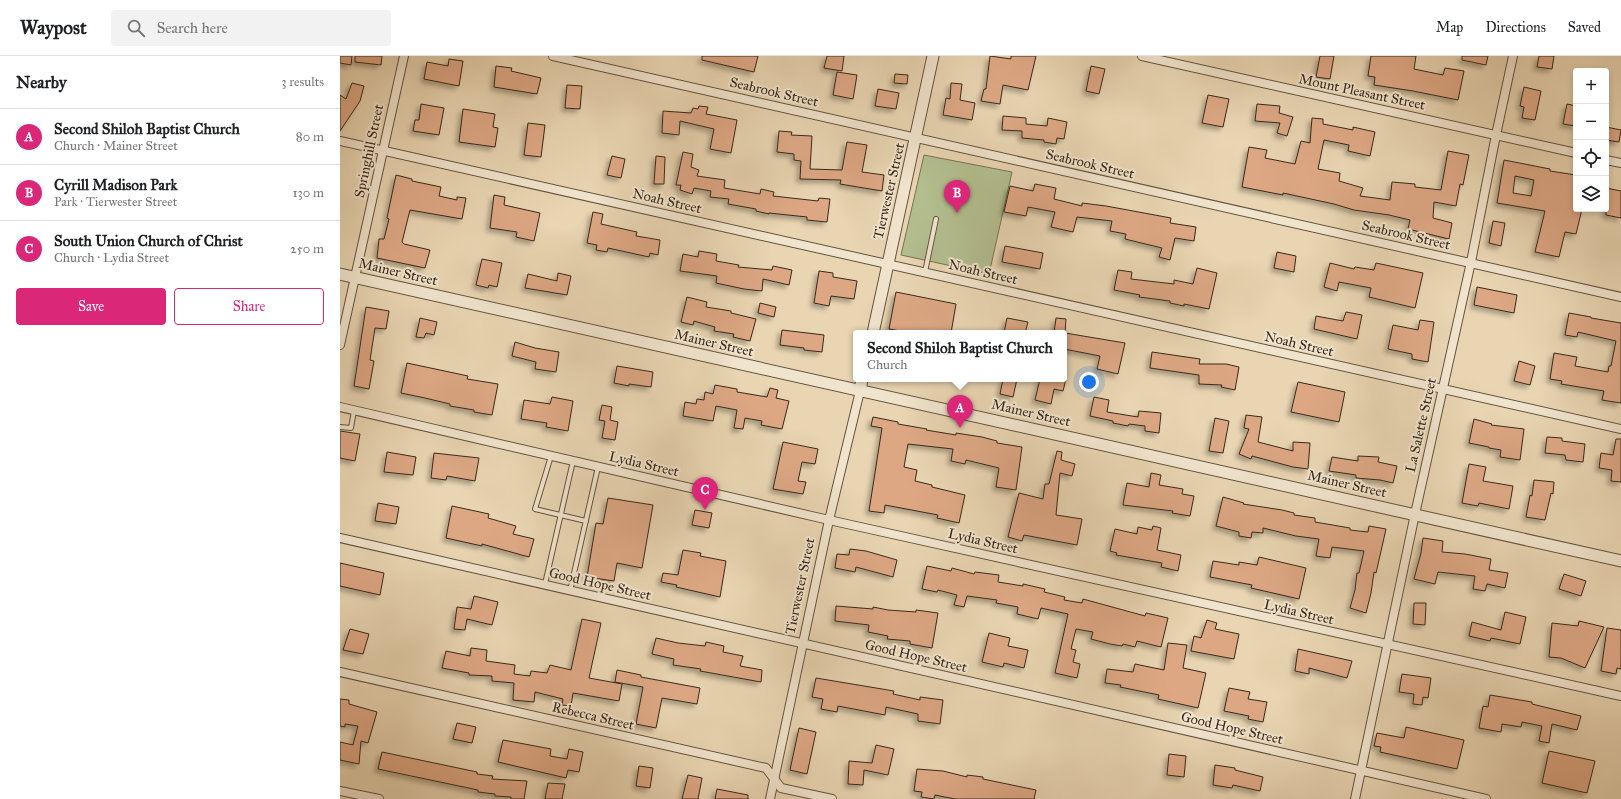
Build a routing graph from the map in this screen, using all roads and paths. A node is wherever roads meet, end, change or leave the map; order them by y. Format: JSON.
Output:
{"nodes":[{"id":1,"x":404,"y":56,"type":"edge"},
{"id":2,"x":553,"y":56,"type":"edge"},
{"id":3,"x":933,"y":56,"type":"edge"},
{"id":4,"x":1142,"y":56,"type":"edge"},
{"id":5,"x":1513,"y":56,"type":"edge"},
{"id":6,"x":1496,"y":135,"type":"junction"},
{"id":7,"x":916,"y":138,"type":"junction"},
{"id":8,"x":340,"y":141,"type":"edge"},
{"id":9,"x":383,"y":150,"type":"junction"},
{"id":10,"x":1573,"y":152,"type":"edge"},
{"id":11,"x":1609,"y":161,"type":"edge"},
{"id":12,"x":1621,"y":163,"type":"edge"},
{"id":13,"x":936,"y":219,"type":"dead end"},
{"id":14,"x":1471,"y":262,"type":"junction"},
{"id":15,"x":888,"y":264,"type":"junction"},
{"id":16,"x":925,"y":272,"type":"junction"},
{"id":17,"x":340,"y":274,"type":"edge"},
{"id":18,"x":355,"y":278,"type":"junction"},
{"id":19,"x":1621,"y":297,"type":"edge"},
{"id":20,"x":874,"y":330,"type":"edge"},
{"id":21,"x":340,"y":345,"type":"edge"},
{"id":22,"x":862,"y":382,"type":"edge"},
{"id":23,"x":1443,"y":389,"type":"junction"},
{"id":24,"x":860,"y":391,"type":"junction"},
{"id":25,"x":340,"y":407,"type":"edge"},
{"id":26,"x":354,"y":410,"type":"junction"},
{"id":27,"x":340,"y":427,"type":"edge"},
{"id":28,"x":1621,"y":429,"type":"edge"},
{"id":29,"x":551,"y":456,"type":"junction"},
{"id":30,"x":573,"y":461,"type":"junction"},
{"id":31,"x":598,"y":466,"type":"junction"},
{"id":32,"x":1415,"y":514,"type":"junction"},
{"id":33,"x":560,"y":515,"type":"junction"},
{"id":34,"x":829,"y":520,"type":"junction"},
{"id":35,"x":586,"y":521,"type":"junction"},
{"id":36,"x":340,"y":538,"type":"edge"},
{"id":37,"x":1621,"y":561,"type":"edge"},
{"id":38,"x":545,"y":584,"type":"junction"},
{"id":39,"x":570,"y":591,"type":"junction"},
{"id":40,"x":804,"y":644,"type":"junction"},
{"id":41,"x":1387,"y":645,"type":"junction"},
{"id":42,"x":340,"y":672,"type":"edge"},
{"id":43,"x":1621,"y":696,"type":"edge"},
{"id":44,"x":1361,"y":771,"type":"junction"},
{"id":45,"x":775,"y":778,"type":"junction"},
{"id":46,"x":340,"y":791,"type":"edge"},
{"id":47,"x":379,"y":799,"type":"edge"},
{"id":48,"x":770,"y":799,"type":"edge"},
{"id":49,"x":832,"y":799,"type":"edge"},
{"id":50,"x":1355,"y":799,"type":"edge"},
{"id":51,"x":1486,"y":799,"type":"edge"}],
"edges":[{"from":1,"to":9,"type":"street","name":"Springhill Street"},
{"from":2,"to":7,"type":"street","name":"Seabrook Street"},
{"from":3,"to":7,"type":"street","name":"Tierwester Street"},
{"from":4,"to":6,"type":"street","name":"Mount Pleasant Street"},
{"from":5,"to":6,"type":"street","name":"La Salette Street"},
{"from":6,"to":10,"type":"street","name":"Mount Pleasant Street"},
{"from":6,"to":14,"type":"street","name":"La Salette Street"},
{"from":7,"to":14,"type":"street","name":"Seabrook Street"},
{"from":7,"to":15,"type":"street","name":"Tierwester Street"},
{"from":8,"to":9,"type":"street","name":"Noah Street"},
{"from":9,"to":15,"type":"street","name":"Noah Street"},
{"from":9,"to":18,"type":"street","name":"Springhill Street"},
{"from":11,"to":12,"type":"street"},
{"from":13,"to":16,"type":"lane"},
{"from":14,"to":19,"type":"street","name":"Seabrook Street"},
{"from":14,"to":23,"type":"street","name":"La Salette Street"},
{"from":15,"to":16,"type":"street","name":"Noah Street"},
{"from":15,"to":20,"type":"street","name":"Tierwester Street"},
{"from":16,"to":23,"type":"street","name":"Noah Street"},
{"from":17,"to":18,"type":"street","name":"Mainer Street"},
{"from":18,"to":21,"type":"street","name":"Springhill Street"},
{"from":18,"to":24,"type":"street","name":"Mainer Street"},
{"from":22,"to":24,"type":"street","name":"Tierwester Street"},
{"from":23,"to":28,"type":"street","name":"Noah Street"},
{"from":23,"to":32,"type":"street","name":"La Salette Street"},
{"from":24,"to":32,"type":"street","name":"Mainer Street"},
{"from":24,"to":34,"type":"street","name":"Tierwester Street"},
{"from":25,"to":26,"type":"street","name":"Lydia Street"},
{"from":26,"to":27,"type":"lane"},
{"from":26,"to":29,"type":"street","name":"Lydia Street"},
{"from":29,"to":30,"type":"street","name":"Lydia Street"},
{"from":29,"to":33,"type":"lane"},
{"from":30,"to":31,"type":"street","name":"Lydia Street"},
{"from":30,"to":33,"type":"lane"},
{"from":31,"to":34,"type":"street","name":"Lydia Street"},
{"from":31,"to":35,"type":"lane"},
{"from":32,"to":37,"type":"street","name":"Mainer Street"},
{"from":32,"to":41,"type":"street","name":"La Salette Street"},
{"from":33,"to":35,"type":"lane"},
{"from":33,"to":38,"type":"lane"},
{"from":34,"to":40,"type":"street","name":"Tierwester Street"},
{"from":34,"to":41,"type":"street","name":"Lydia Street"},
{"from":35,"to":39,"type":"lane"},
{"from":36,"to":38,"type":"street","name":"Good Hope Street"},
{"from":38,"to":39,"type":"street","name":"Good Hope Street"},
{"from":39,"to":40,"type":"street","name":"Good Hope Street"},
{"from":40,"to":44,"type":"street","name":"Good Hope Street"},
{"from":40,"to":45,"type":"street","name":"Tierwester Street"},
{"from":41,"to":43,"type":"street","name":"Lydia Street"},
{"from":41,"to":44,"type":"street","name":"La Salette Street"},
{"from":42,"to":45,"type":"street","name":"Rebecca Street"},
{"from":44,"to":50,"type":"street","name":"La Salette Street"},
{"from":44,"to":51,"type":"street","name":"Good Hope Street"},
{"from":45,"to":48,"type":"street","name":"Tierwester Street"},
{"from":45,"to":49,"type":"street","name":"Rebecca Street"},
{"from":46,"to":47,"type":"street"}]}
